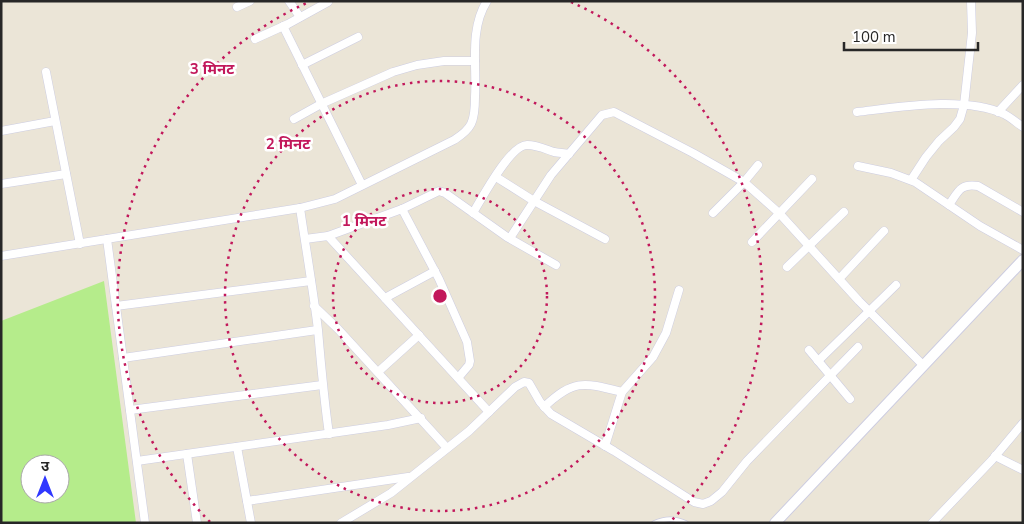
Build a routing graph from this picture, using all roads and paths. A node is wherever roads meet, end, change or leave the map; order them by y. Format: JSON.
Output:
{"nodes":[{"id":1,"x":250,"y":1,"type":"edge"},
{"id":2,"x":289,"y":1,"type":"edge"},
{"id":3,"x":487,"y":1,"type":"edge"},
{"id":4,"x":971,"y":1,"type":"edge"},
{"id":5,"x":328,"y":2,"type":"edge"},
{"id":6,"x":238,"y":7,"type":"dead end"},
{"id":7,"x":300,"y":17,"type":"junction"},
{"id":8,"x":283,"y":26,"type":"junction"},
{"id":9,"x":358,"y":37,"type":"dead end"},
{"id":10,"x":255,"y":39,"type":"dead end"},
{"id":11,"x":475,"y":61,"type":"junction"},
{"id":12,"x":302,"y":66,"type":"junction"},
{"id":13,"x":46,"y":72,"type":"dead end"},
{"id":14,"x":1023,"y":85,"type":"edge"},
{"id":15,"x":321,"y":104,"type":"junction"},
{"id":16,"x":964,"y":105,"type":"junction"},
{"id":17,"x":857,"y":112,"type":"dead end"},
{"id":18,"x":998,"y":112,"type":"junction"},
{"id":19,"x":294,"y":119,"type":"dead end"},
{"id":20,"x":56,"y":121,"type":"junction"},
{"id":21,"x":1023,"y":127,"type":"edge"},
{"id":22,"x":1,"y":131,"type":"edge"},
{"id":23,"x":569,"y":154,"type":"junction"},
{"id":24,"x":758,"y":165,"type":"dead end"},
{"id":25,"x":858,"y":166,"type":"dead end"},
{"id":26,"x":66,"y":174,"type":"junction"},
{"id":27,"x":496,"y":177,"type":"junction"},
{"id":28,"x":812,"y":179,"type":"dead end"},
{"id":29,"x":911,"y":180,"type":"junction"},
{"id":30,"x":744,"y":182,"type":"junction"},
{"id":31,"x":1,"y":184,"type":"edge"},
{"id":32,"x":362,"y":186,"type":"junction"},
{"id":33,"x":534,"y":201,"type":"junction"},
{"id":34,"x":949,"y":205,"type":"junction"},
{"id":35,"x":300,"y":208,"type":"junction"},
{"id":36,"x":402,"y":208,"type":"junction"},
{"id":37,"x":844,"y":212,"type":"dead end"},
{"id":38,"x":1023,"y":212,"type":"edge"},
{"id":39,"x":473,"y":213,"type":"junction"},
{"id":40,"x":713,"y":213,"type":"dead end"},
{"id":41,"x":779,"y":213,"type":"junction"},
{"id":42,"x":884,"y":231,"type":"dead end"},
{"id":43,"x":328,"y":236,"type":"junction"},
{"id":44,"x":510,"y":238,"type":"junction"},
{"id":45,"x":305,"y":239,"type":"junction"},
{"id":46,"x":605,"y":239,"type":"dead end"},
{"id":47,"x":107,"y":240,"type":"junction"},
{"id":48,"x":752,"y":242,"type":"dead end"},
{"id":49,"x":80,"y":244,"type":"junction"},
{"id":50,"x":808,"y":246,"type":"junction"},
{"id":51,"x":1023,"y":250,"type":"edge"},
{"id":52,"x":1,"y":256,"type":"edge"},
{"id":53,"x":1021,"y":264,"type":"edge"},
{"id":54,"x":556,"y":265,"type":"dead end"},
{"id":55,"x":787,"y":267,"type":"dead end"},
{"id":56,"x":435,"y":271,"type":"junction"},
{"id":57,"x":839,"y":279,"type":"junction"},
{"id":58,"x":311,"y":281,"type":"junction"},
{"id":59,"x":896,"y":285,"type":"dead end"},
{"id":60,"x":679,"y":290,"type":"dead end"},
{"id":61,"x":385,"y":298,"type":"junction"},
{"id":62,"x":116,"y":306,"type":"junction"},
{"id":63,"x":314,"y":306,"type":"junction"},
{"id":64,"x":870,"y":311,"type":"junction"},
{"id":65,"x":318,"y":330,"type":"junction"},
{"id":66,"x":419,"y":335,"type":"junction"},
{"id":67,"x":858,"y":347,"type":"dead end"},
{"id":68,"x":809,"y":350,"type":"dead end"},
{"id":69,"x":123,"y":358,"type":"junction"},
{"id":70,"x":818,"y":361,"type":"junction"},
{"id":71,"x":923,"y":365,"type":"junction"},
{"id":72,"x":378,"y":372,"type":"junction"},
{"id":73,"x":831,"y":376,"type":"junction"},
{"id":74,"x":458,"y":378,"type":"junction"},
{"id":75,"x":322,"y":384,"type":"junction"},
{"id":76,"x":622,"y":392,"type":"junction"},
{"id":77,"x":850,"y":399,"type":"dead end"},
{"id":78,"x":544,"y":407,"type":"junction"},
{"id":79,"x":130,"y":410,"type":"junction"},
{"id":80,"x":489,"y":412,"type":"junction"},
{"id":81,"x":421,"y":418,"type":"junction"},
{"id":82,"x":1023,"y":423,"type":"edge"},
{"id":83,"x":329,"y":434,"type":"junction"},
{"id":84,"x":605,"y":446,"type":"junction"},
{"id":85,"x":237,"y":447,"type":"junction"},
{"id":86,"x":447,"y":448,"type":"junction"},
{"id":87,"x":187,"y":454,"type":"junction"},
{"id":88,"x":995,"y":456,"type":"junction"},
{"id":89,"x":137,"y":461,"type":"junction"},
{"id":90,"x":1023,"y":470,"type":"edge"},
{"id":91,"x":410,"y":477,"type":"junction"},
{"id":92,"x":247,"y":501,"type":"junction"},
{"id":93,"x":145,"y":523,"type":"edge"},
{"id":94,"x":198,"y":523,"type":"edge"},
{"id":95,"x":251,"y":523,"type":"edge"},
{"id":96,"x":341,"y":523,"type":"edge"},
{"id":97,"x":654,"y":523,"type":"edge"},
{"id":98,"x":686,"y":523,"type":"edge"},
{"id":99,"x":775,"y":523,"type":"edge"},
{"id":100,"x":932,"y":523,"type":"edge"}],
"edges":[{"from":1,"to":6,"type":"street"},
{"from":2,"to":7,"type":"street"},
{"from":3,"to":11,"type":"street"},
{"from":4,"to":16,"type":"street"},
{"from":5,"to":7,"type":"street"},
{"from":7,"to":8,"type":"street"},
{"from":8,"to":10,"type":"street"},
{"from":8,"to":12,"type":"street"},
{"from":9,"to":12,"type":"street"},
{"from":11,"to":15,"type":"street"},
{"from":11,"to":32,"type":"street"},
{"from":12,"to":15,"type":"street"},
{"from":13,"to":20,"type":"street"},
{"from":14,"to":18,"type":"street"},
{"from":15,"to":19,"type":"street"},
{"from":15,"to":32,"type":"street"},
{"from":16,"to":17,"type":"street"},
{"from":16,"to":18,"type":"street"},
{"from":16,"to":29,"type":"street"},
{"from":18,"to":21,"type":"street"},
{"from":20,"to":22,"type":"street"},
{"from":20,"to":26,"type":"street"},
{"from":23,"to":27,"type":"street"},
{"from":23,"to":30,"type":"street"},
{"from":23,"to":33,"type":"street"},
{"from":24,"to":30,"type":"street"},
{"from":25,"to":29,"type":"street"},
{"from":26,"to":31,"type":"street"},
{"from":26,"to":49,"type":"street"},
{"from":27,"to":33,"type":"street"},
{"from":27,"to":39,"type":"street"},
{"from":28,"to":41,"type":"street"},
{"from":29,"to":34,"type":"street"},
{"from":30,"to":40,"type":"street"},
{"from":30,"to":41,"type":"street"},
{"from":32,"to":35,"type":"street"},
{"from":33,"to":44,"type":"street"},
{"from":33,"to":46,"type":"street"},
{"from":34,"to":38,"type":"street"},
{"from":34,"to":51,"type":"street"},
{"from":35,"to":45,"type":"street"},
{"from":35,"to":47,"type":"street"},
{"from":36,"to":39,"type":"street"},
{"from":36,"to":43,"type":"street"},
{"from":36,"to":56,"type":"street"},
{"from":37,"to":50,"type":"street"},
{"from":39,"to":44,"type":"street"},
{"from":41,"to":48,"type":"street"},
{"from":41,"to":50,"type":"street"},
{"from":42,"to":57,"type":"street"},
{"from":43,"to":45,"type":"street"},
{"from":43,"to":61,"type":"street"},
{"from":44,"to":54,"type":"street"},
{"from":45,"to":58,"type":"street"},
{"from":47,"to":49,"type":"street"},
{"from":47,"to":62,"type":"street"},
{"from":49,"to":52,"type":"street"},
{"from":50,"to":55,"type":"street"},
{"from":50,"to":57,"type":"street"},
{"from":53,"to":71,"type":"main road"},
{"from":56,"to":61,"type":"street"},
{"from":56,"to":74,"type":"street"},
{"from":57,"to":64,"type":"street"},
{"from":58,"to":62,"type":"street"},
{"from":58,"to":63,"type":"street"},
{"from":59,"to":64,"type":"street"},
{"from":60,"to":76,"type":"street"},
{"from":61,"to":66,"type":"street"},
{"from":62,"to":69,"type":"street"},
{"from":63,"to":65,"type":"street"},
{"from":63,"to":72,"type":"street"},
{"from":64,"to":70,"type":"street"},
{"from":64,"to":71,"type":"street"},
{"from":65,"to":69,"type":"street"},
{"from":65,"to":75,"type":"street"},
{"from":66,"to":72,"type":"street"},
{"from":66,"to":74,"type":"street"},
{"from":67,"to":73,"type":"street"},
{"from":68,"to":70,"type":"street"},
{"from":69,"to":79,"type":"street"},
{"from":70,"to":73,"type":"street"},
{"from":71,"to":99,"type":"main road"},
{"from":72,"to":81,"type":"street"},
{"from":73,"to":77,"type":"street"},
{"from":73,"to":84,"type":"street"},
{"from":74,"to":80,"type":"street"},
{"from":75,"to":79,"type":"street"},
{"from":75,"to":83,"type":"street"},
{"from":76,"to":78,"type":"street"},
{"from":76,"to":84,"type":"street"},
{"from":78,"to":80,"type":"street"},
{"from":78,"to":84,"type":"street"},
{"from":79,"to":89,"type":"street"},
{"from":80,"to":86,"type":"street"},
{"from":81,"to":83,"type":"street"},
{"from":81,"to":86,"type":"street"},
{"from":82,"to":88,"type":"street"},
{"from":83,"to":85,"type":"street"},
{"from":85,"to":87,"type":"street"},
{"from":85,"to":92,"type":"street"},
{"from":86,"to":91,"type":"street"},
{"from":87,"to":89,"type":"street"},
{"from":87,"to":94,"type":"street"},
{"from":88,"to":90,"type":"street"},
{"from":88,"to":100,"type":"street"},
{"from":89,"to":93,"type":"street"},
{"from":91,"to":92,"type":"street"},
{"from":91,"to":96,"type":"street"},
{"from":92,"to":95,"type":"street"},
{"from":97,"to":98,"type":"lane"}]}
